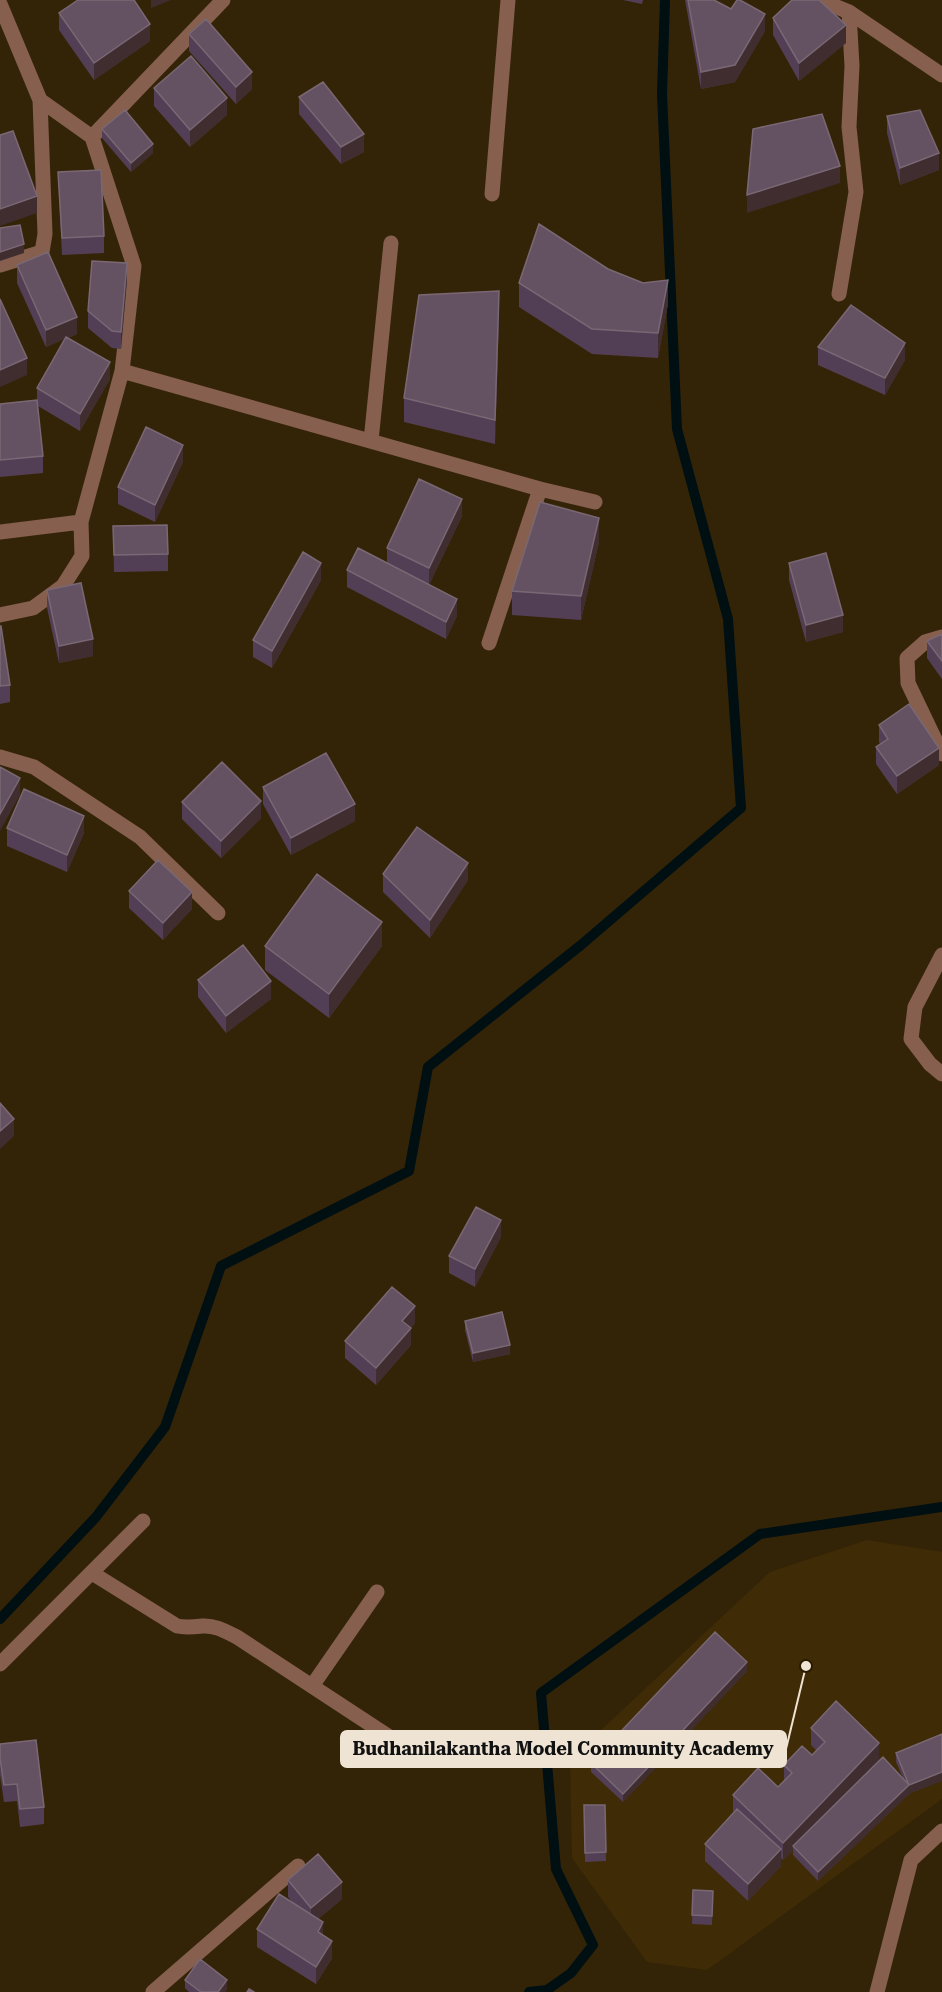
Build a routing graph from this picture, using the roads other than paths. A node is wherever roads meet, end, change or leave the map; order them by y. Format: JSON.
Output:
{"nodes":[{"id":1,"x":223,"y":0,"type":"edge"},
{"id":2,"x":508,"y":0,"type":"edge"},
{"id":3,"x":820,"y":0,"type":"edge"},
{"id":4,"x":0,"y":4,"type":"edge"},
{"id":5,"x":849,"y":12,"type":"junction"},
{"id":6,"x":942,"y":75,"type":"edge"},
{"id":7,"x":40,"y":100,"type":"junction"},
{"id":8,"x":92,"y":137,"type":"junction"},
{"id":9,"x":492,"y":194,"type":"dead end"},
{"id":10,"x":391,"y":243,"type":"dead end"},
{"id":11,"x":0,"y":265,"type":"edge"},
{"id":12,"x":839,"y":294,"type":"dead end"},
{"id":13,"x":122,"y":371,"type":"junction"},
{"id":14,"x":370,"y":441,"type":"junction"},
{"id":15,"x":540,"y":489,"type":"junction"},
{"id":16,"x":595,"y":502,"type":"dead end"},
{"id":17,"x":81,"y":522,"type":"junction"},
{"id":18,"x":0,"y":532,"type":"edge"},
{"id":19,"x":0,"y":615,"type":"edge"},
{"id":20,"x":942,"y":637,"type":"edge"},
{"id":21,"x":489,"y":643,"type":"dead end"},
{"id":22,"x":942,"y":754,"type":"edge"},
{"id":23,"x":0,"y":757,"type":"edge"},
{"id":24,"x":218,"y":913,"type":"dead end"},
{"id":25,"x":942,"y":955,"type":"edge"},
{"id":26,"x":942,"y":1074,"type":"edge"},
{"id":27,"x":143,"y":1521,"type":"dead end"},
{"id":28,"x":92,"y":1573,"type":"junction"},
{"id":29,"x":377,"y":1592,"type":"dead end"},
{"id":30,"x":0,"y":1664,"type":"edge"},
{"id":31,"x":312,"y":1686,"type":"junction"},
{"id":32,"x":388,"y":1736,"type":"dead end"},
{"id":33,"x":942,"y":1831,"type":"edge"},
{"id":34,"x":298,"y":1866,"type":"dead end"},
{"id":35,"x":153,"y":1992,"type":"edge"},
{"id":36,"x":877,"y":1992,"type":"edge"}],
"edges":[{"from":1,"to":8,"type":"street"},
{"from":2,"to":9,"type":"street"},
{"from":3,"to":5,"type":"street"},
{"from":4,"to":7,"type":"street"},
{"from":5,"to":6,"type":"street"},
{"from":5,"to":12,"type":"street"},
{"from":7,"to":8,"type":"street"},
{"from":7,"to":11,"type":"street"},
{"from":8,"to":13,"type":"street"},
{"from":10,"to":14,"type":"street"},
{"from":13,"to":14,"type":"street"},
{"from":13,"to":17,"type":"street"},
{"from":14,"to":15,"type":"street"},
{"from":15,"to":16,"type":"street"},
{"from":15,"to":21,"type":"street"},
{"from":17,"to":18,"type":"street"},
{"from":17,"to":19,"type":"street"},
{"from":20,"to":22,"type":"street"},
{"from":23,"to":24,"type":"street"},
{"from":25,"to":26,"type":"street"},
{"from":27,"to":28,"type":"street"},
{"from":28,"to":30,"type":"street"},
{"from":28,"to":31,"type":"street"},
{"from":29,"to":31,"type":"street"},
{"from":31,"to":32,"type":"street"},
{"from":33,"to":36,"type":"street"},
{"from":34,"to":35,"type":"street"}]}
